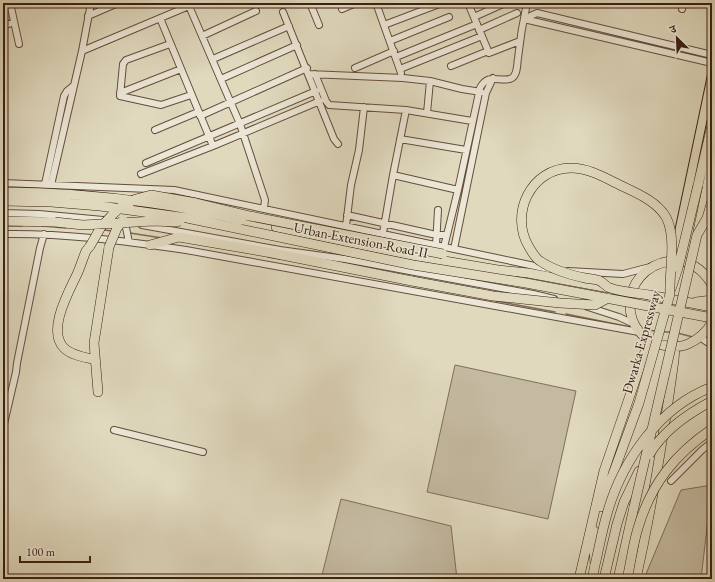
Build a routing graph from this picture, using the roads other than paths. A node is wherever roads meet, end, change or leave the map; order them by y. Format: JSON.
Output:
{"nodes":[{"id":1,"x":10,"y":3,"type":"edge"},
{"id":2,"x":91,"y":3,"type":"edge"},
{"id":3,"x":118,"y":3,"type":"edge"},
{"id":4,"x":196,"y":3,"type":"edge"},
{"id":5,"x":310,"y":3,"type":"edge"},
{"id":6,"x":356,"y":3,"type":"edge"},
{"id":7,"x":376,"y":3,"type":"edge"},
{"id":8,"x":442,"y":3,"type":"edge"},
{"id":9,"x":468,"y":3,"type":"edge"},
{"id":10,"x":505,"y":3,"type":"edge"},
{"id":11,"x":527,"y":3,"type":"edge"},
{"id":12,"x":181,"y":6,"type":"edge"},
{"id":13,"x":189,"y":6,"type":"junction"},
{"id":14,"x":342,"y":9,"type":"dead end"},
{"id":15,"x":256,"y":11,"type":"dead end"},
{"id":16,"x":283,"y":12,"type":"dead end"},
{"id":17,"x":517,"y":13,"type":"dead end"},
{"id":18,"x":88,"y":16,"type":"junction"},
{"id":19,"x":449,"y":17,"type":"dead end"},
{"id":20,"x":474,"y":17,"type":"junction"},
{"id":21,"x":160,"y":18,"type":"junction"},
{"id":22,"x":524,"y":19,"type":"junction"},
{"id":23,"x":14,"y":22,"type":"junction"},
{"id":24,"x":319,"y":25,"type":"dead end"},
{"id":25,"x":384,"y":25,"type":"junction"},
{"id":26,"x":3,"y":26,"type":"edge"},
{"id":27,"x":289,"y":26,"type":"junction"},
{"id":28,"x":478,"y":27,"type":"junction"},
{"id":29,"x":202,"y":36,"type":"junction"},
{"id":30,"x":482,"y":36,"type":"junction"},
{"id":31,"x":390,"y":41,"type":"junction"},
{"id":32,"x":520,"y":41,"type":"junction"},
{"id":33,"x":19,"y":44,"type":"dead end"},
{"id":34,"x":170,"y":44,"type":"junction"},
{"id":35,"x":297,"y":46,"type":"junction"},
{"id":36,"x":693,"y":49,"type":"junction"},
{"id":37,"x":82,"y":51,"type":"junction"},
{"id":38,"x":488,"y":51,"type":"junction"},
{"id":39,"x":395,"y":54,"type":"junction"},
{"id":40,"x":712,"y":54,"type":"edge"},
{"id":41,"x":691,"y":58,"type":"junction"},
{"id":42,"x":212,"y":59,"type":"junction"},
{"id":43,"x":712,"y":63,"type":"edge"},
{"id":44,"x":451,"y":66,"type":"dead end"},
{"id":45,"x":355,"y":68,"type":"dead end"},
{"id":46,"x":181,"y":69,"type":"junction"},
{"id":47,"x":400,"y":69,"type":"junction"},
{"id":48,"x":310,"y":72,"type":"junction"},
{"id":49,"x":712,"y":75,"type":"edge"},
{"id":50,"x":403,"y":78,"type":"junction"},
{"id":51,"x":493,"y":78,"type":"junction"},
{"id":52,"x":221,"y":79,"type":"junction"},
{"id":53,"x":430,"y":81,"type":"junction"},
{"id":54,"x":316,"y":91,"type":"junction"},
{"id":55,"x":478,"y":92,"type":"junction"},
{"id":56,"x":486,"y":92,"type":"junction"},
{"id":57,"x":120,"y":93,"type":"junction"},
{"id":58,"x":191,"y":95,"type":"junction"},
{"id":59,"x":320,"y":101,"type":"junction"},
{"id":60,"x":230,"y":103,"type":"junction"},
{"id":61,"x":364,"y":107,"type":"junction"},
{"id":62,"x":406,"y":110,"type":"junction"},
{"id":63,"x":427,"y":113,"type":"junction"},
{"id":64,"x":199,"y":114,"type":"junction"},
{"id":65,"x":472,"y":121,"type":"junction"},
{"id":66,"x":240,"y":124,"type":"junction"},
{"id":67,"x":712,"y":125,"type":"edge"},
{"id":68,"x":154,"y":130,"type":"dead end"},
{"id":69,"x":242,"y":133,"type":"junction"},
{"id":70,"x":209,"y":136,"type":"junction"},
{"id":71,"x":400,"y":139,"type":"junction"},
{"id":72,"x":338,"y":144,"type":"dead end"},
{"id":73,"x":213,"y":146,"type":"junction"},
{"id":74,"x":466,"y":150,"type":"junction"},
{"id":75,"x":146,"y":163,"type":"dead end"},
{"id":76,"x":712,"y":164,"type":"edge"},
{"id":77,"x":141,"y":174,"type":"dead end"},
{"id":78,"x":393,"y":176,"type":"junction"},
{"id":79,"x":3,"y":182,"type":"edge"},
{"id":80,"x":48,"y":185,"type":"junction"},
{"id":81,"x":712,"y":188,"type":"edge"},
{"id":82,"x":458,"y":190,"type":"junction"},
{"id":83,"x":3,"y":192,"type":"edge"},
{"id":84,"x":151,"y":196,"type":"junction"},
{"id":85,"x":3,"y":201,"type":"edge"},
{"id":86,"x":712,"y":201,"type":"edge"},
{"id":87,"x":264,"y":208,"type":"junction"},
{"id":88,"x":438,"y":210,"type":"dead end"},
{"id":89,"x":3,"y":213,"type":"edge"},
{"id":90,"x":347,"y":215,"type":"junction"},
{"id":91,"x":187,"y":218,"type":"junction"},
{"id":92,"x":3,"y":221,"type":"edge"},
{"id":93,"x":124,"y":223,"type":"junction"},
{"id":94,"x":384,"y":223,"type":"junction"},
{"id":95,"x":346,"y":226,"type":"junction"},
{"id":96,"x":3,"y":234,"type":"edge"},
{"id":97,"x":44,"y":234,"type":"junction"},
{"id":98,"x":383,"y":234,"type":"junction"},
{"id":99,"x":437,"y":235,"type":"junction"},
{"id":100,"x":447,"y":235,"type":"junction"},
{"id":101,"x":697,"y":235,"type":"junction"},
{"id":102,"x":129,"y":242,"type":"junction"},
{"id":103,"x":150,"y":245,"type":"junction"},
{"id":104,"x":436,"y":245,"type":"junction"},
{"id":105,"x":444,"y":247,"type":"junction"},
{"id":106,"x":454,"y":249,"type":"junction"},
{"id":107,"x":673,"y":260,"type":"junction"},
{"id":108,"x":458,"y":263,"type":"junction"},
{"id":109,"x":694,"y":266,"type":"junction"},
{"id":110,"x":650,"y":267,"type":"junction"},
{"id":111,"x":712,"y":285,"type":"edge"},
{"id":112,"x":609,"y":288,"type":"junction"},
{"id":113,"x":670,"y":294,"type":"junction"},
{"id":114,"x":608,"y":298,"type":"junction"},
{"id":115,"x":712,"y":300,"type":"edge"},
{"id":116,"x":689,"y":303,"type":"junction"},
{"id":117,"x":712,"y":307,"type":"edge"},
{"id":118,"x":712,"y":318,"type":"edge"},
{"id":119,"x":712,"y":322,"type":"edge"},
{"id":120,"x":637,"y":328,"type":"junction"},
{"id":121,"x":705,"y":336,"type":"edge"},
{"id":122,"x":649,"y":340,"type":"junction"},
{"id":123,"x":712,"y":343,"type":"edge"},
{"id":124,"x":675,"y":347,"type":"junction"},
{"id":125,"x":92,"y":359,"type":"dead end"},
{"id":126,"x":712,"y":387,"type":"edge"},
{"id":127,"x":98,"y":392,"type":"dead end"},
{"id":128,"x":712,"y":401,"type":"edge"},
{"id":129,"x":3,"y":428,"type":"edge"},
{"id":130,"x":712,"y":429,"type":"edge"},
{"id":131,"x":114,"y":430,"type":"dead end"},
{"id":132,"x":712,"y":442,"type":"edge"},
{"id":133,"x":203,"y":452,"type":"dead end"},
{"id":134,"x":671,"y":481,"type":"dead end"},
{"id":135,"x":595,"y":565,"type":"junction"},
{"id":136,"x":579,"y":579,"type":"edge"},
{"id":137,"x":592,"y":579,"type":"edge"},
{"id":138,"x":604,"y":579,"type":"edge"},
{"id":139,"x":618,"y":579,"type":"edge"},
{"id":140,"x":627,"y":579,"type":"edge"},
{"id":141,"x":636,"y":579,"type":"edge"}],
"edges":[{"from":1,"to":23,"type":"street"},
{"from":2,"to":18,"type":"street"},
{"from":3,"to":18,"type":"street"},
{"from":4,"to":13,"type":"street"},
{"from":5,"to":24,"type":"street"},
{"from":6,"to":14,"type":"street"},
{"from":7,"to":25,"type":"street"},
{"from":8,"to":25,"type":"street"},
{"from":9,"to":20,"type":"street"},
{"from":10,"to":20,"type":"street"},
{"from":11,"to":22,"type":"street"},
{"from":12,"to":13,"type":"street"},
{"from":12,"to":21,"type":"street"},
{"from":13,"to":29,"type":"street"},
{"from":15,"to":29,"type":"street"},
{"from":16,"to":27,"type":"street"},
{"from":17,"to":28,"type":"street"},
{"from":18,"to":37,"type":"street"},
{"from":19,"to":31,"type":"street"},
{"from":20,"to":28,"type":"street"},
{"from":21,"to":34,"type":"street"},
{"from":21,"to":37,"type":"street"},
{"from":22,"to":32,"type":"street"},
{"from":22,"to":36,"type":"street"},
{"from":22,"to":41,"type":"street"},
{"from":23,"to":26,"type":"street"},
{"from":23,"to":33,"type":"street"},
{"from":25,"to":31,"type":"street"},
{"from":27,"to":35,"type":"street"},
{"from":27,"to":42,"type":"street"},
{"from":28,"to":30,"type":"street"},
{"from":28,"to":39,"type":"street"},
{"from":29,"to":42,"type":"street"},
{"from":30,"to":38,"type":"street"},
{"from":30,"to":47,"type":"street"},
{"from":31,"to":39,"type":"street"},
{"from":32,"to":38,"type":"street"},
{"from":32,"to":51,"type":"street"},
{"from":34,"to":46,"type":"street"},
{"from":34,"to":57,"type":"street"},
{"from":35,"to":48,"type":"street"},
{"from":35,"to":52,"type":"street"},
{"from":36,"to":40,"type":"street"},
{"from":36,"to":41,"type":"street"},
{"from":37,"to":80,"type":"street"},
{"from":38,"to":44,"type":"street"},
{"from":39,"to":45,"type":"street"},
{"from":39,"to":47,"type":"street"},
{"from":41,"to":43,"type":"street"},
{"from":42,"to":52,"type":"street"},
{"from":46,"to":57,"type":"street"},
{"from":46,"to":58,"type":"street"},
{"from":47,"to":50,"type":"street"},
{"from":48,"to":50,"type":"street"},
{"from":48,"to":54,"type":"street"},
{"from":48,"to":60,"type":"street"},
{"from":48,"to":61,"type":"street"},
{"from":49,"to":107,"type":"main road"},
{"from":50,"to":53,"type":"street"},
{"from":51,"to":55,"type":"street"},
{"from":51,"to":56,"type":"street"},
{"from":52,"to":60,"type":"street"},
{"from":53,"to":55,"type":"street"},
{"from":53,"to":63,"type":"street"},
{"from":54,"to":59,"type":"street"},
{"from":54,"to":66,"type":"street"},
{"from":55,"to":56,"type":"street"},
{"from":55,"to":65,"type":"street"},
{"from":56,"to":106,"type":"street"},
{"from":57,"to":58,"type":"street"},
{"from":58,"to":64,"type":"street"},
{"from":59,"to":69,"type":"street"},
{"from":59,"to":72,"type":"street"},
{"from":60,"to":64,"type":"street"},
{"from":60,"to":66,"type":"street"},
{"from":61,"to":62,"type":"street"},
{"from":61,"to":90,"type":"street"},
{"from":62,"to":63,"type":"street"},
{"from":62,"to":71,"type":"street"},
{"from":63,"to":65,"type":"street"},
{"from":64,"to":68,"type":"street"},
{"from":64,"to":70,"type":"street"},
{"from":65,"to":74,"type":"street"},
{"from":66,"to":69,"type":"street"},
{"from":66,"to":70,"type":"street"},
{"from":67,"to":113,"type":"highway","name":"Dwarka Expressway","bridge":true},
{"from":69,"to":73,"type":"street"},
{"from":69,"to":87,"type":"street"},
{"from":70,"to":73,"type":"street"},
{"from":70,"to":75,"type":"street"},
{"from":71,"to":74,"type":"street"},
{"from":71,"to":78,"type":"street"},
{"from":73,"to":77,"type":"street"},
{"from":74,"to":82,"type":"street"},
{"from":76,"to":101,"type":"highway","name":"Dwarka Expressway"},
{"from":78,"to":82,"type":"street"},
{"from":78,"to":94,"type":"street"},
{"from":79,"to":80,"type":"street"},
{"from":80,"to":87,"type":"street"},
{"from":81,"to":109,"type":"main road"},
{"from":82,"to":100,"type":"street"},
{"from":83,"to":108,"type":"highway","name":"Urban Extension Road-II","bridge":true},
{"from":84,"to":108,"type":"highway","bridge":true},
{"from":84,"to":125,"type":"highway","bridge":true},
{"from":84,"to":127,"type":"highway","bridge":true},
{"from":85,"to":91,"type":"highway","name":"Urban Extension Road-II","bridge":true},
{"from":86,"to":101,"type":"highway","bridge":true},
{"from":87,"to":95,"type":"street"},
{"from":88,"to":99,"type":"street"},
{"from":89,"to":93,"type":"street"},
{"from":90,"to":94,"type":"street"},
{"from":90,"to":95,"type":"street"},
{"from":91,"to":92,"type":"highway","bridge":true},
{"from":91,"to":114,"type":"highway","name":"Urban Extension Road-II","bridge":true},
{"from":93,"to":102,"type":"street"},
{"from":93,"to":120,"type":"street"},
{"from":94,"to":98,"type":"street"},
{"from":94,"to":99,"type":"street"},
{"from":95,"to":98,"type":"street"},
{"from":96,"to":97,"type":"street"},
{"from":97,"to":102,"type":"street"},
{"from":97,"to":129,"type":"street"},
{"from":98,"to":104,"type":"street"},
{"from":99,"to":100,"type":"street"},
{"from":99,"to":104,"type":"street"},
{"from":100,"to":105,"type":"street"},
{"from":101,"to":139,"type":"highway","name":"Dwarka Expressway","bridge":true},
{"from":102,"to":103,"type":"street"},
{"from":103,"to":114,"type":"highway","bridge":true},
{"from":103,"to":120,"type":"street"},
{"from":104,"to":105,"type":"street"},
{"from":105,"to":106,"type":"street"},
{"from":106,"to":110,"type":"street"},
{"from":107,"to":109,"type":"highway"},
{"from":107,"to":110,"type":"highway"},
{"from":108,"to":112,"type":"highway","name":"Urban Extension Road-II"},
{"from":109,"to":111,"type":"highway"},
{"from":110,"to":120,"type":"highway"},
{"from":112,"to":113,"type":"highway","bridge":true},
{"from":112,"to":116,"type":"highway","name":"Urban Extension Road-II","bridge":true},
{"from":113,"to":135,"type":"highway","name":"Dwarka Expressway","bridge":true},
{"from":114,"to":118,"type":"highway","name":"Urban Extension Road-II","bridge":true},
{"from":115,"to":116,"type":"highway"},
{"from":116,"to":117,"type":"highway","name":"Urban Extension Road-II"},
{"from":119,"to":121,"type":"highway"},
{"from":120,"to":122,"type":"highway"},
{"from":121,"to":123,"type":"street"},
{"from":121,"to":124,"type":"highway"},
{"from":122,"to":124,"type":"highway"},
{"from":122,"to":136,"type":"highway"},
{"from":124,"to":141,"type":"highway"},
{"from":126,"to":135,"type":"highway","name":"Dwarka Expressway","bridge":true},
{"from":128,"to":138,"type":"highway","bridge":true},
{"from":130,"to":140,"type":"highway","bridge":true},
{"from":131,"to":133,"type":"street"},
{"from":132,"to":134,"type":"street"},
{"from":135,"to":137,"type":"highway","name":"Dwarka Expressway"}]}
